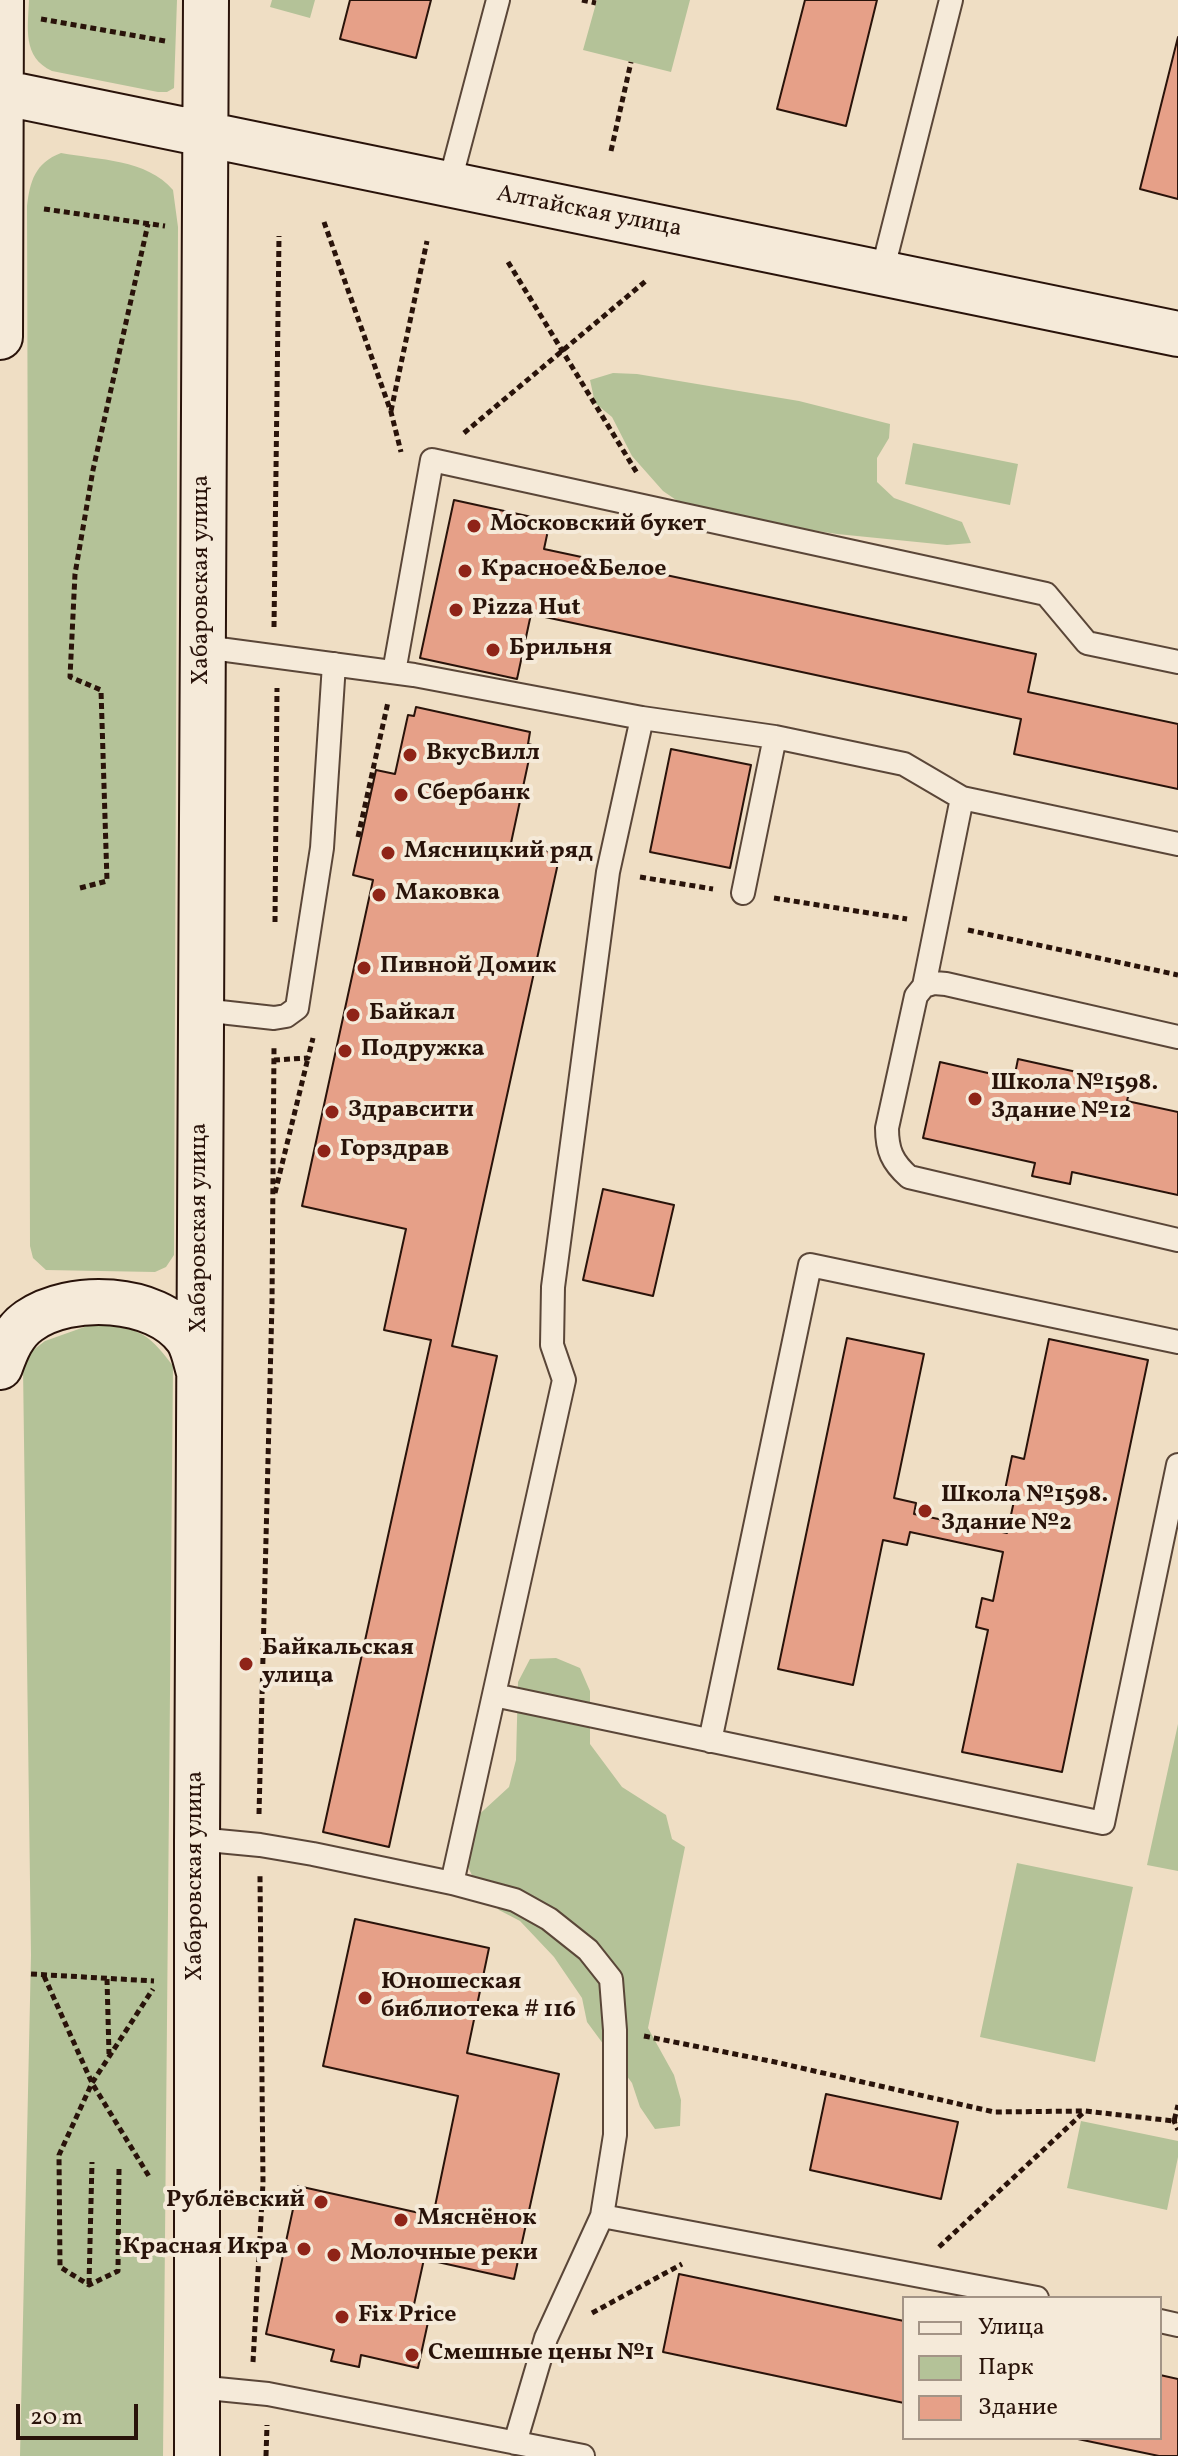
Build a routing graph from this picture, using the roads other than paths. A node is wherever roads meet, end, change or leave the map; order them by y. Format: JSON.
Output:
{"nodes":[{"id":1,"x":206,"y":0,"type":"edge"},
{"id":2,"x":498,"y":0,"type":"edge"},
{"id":3,"x":951,"y":0,"type":"edge"},
{"id":4,"x":14,"y":8,"type":"edge"},
{"id":5,"x":0,"y":92,"type":"edge"},
{"id":6,"x":206,"y":137,"type":"junction"},
{"id":7,"x":449,"y":185,"type":"junction"},
{"id":8,"x":882,"y":272,"type":"junction"},
{"id":9,"x":1178,"y":334,"type":"edge"},
{"id":10,"x":0,"y":337,"type":"edge"},
{"id":11,"x":204,"y":647,"type":"junction"},
{"id":12,"x":1178,"y":662,"type":"edge"},
{"id":13,"x":334,"y":664,"type":"junction"},
{"id":14,"x":394,"y":672,"type":"junction"},
{"id":15,"x":642,"y":718,"type":"junction"},
{"id":16,"x":775,"y":737,"type":"junction"},
{"id":17,"x":962,"y":798,"type":"junction"},
{"id":18,"x":1178,"y":844,"type":"edge"},
{"id":19,"x":743,"y":893,"type":"road end"},
{"id":20,"x":924,"y":986,"type":"junction"},
{"id":21,"x":202,"y":1010,"type":"junction"},
{"id":22,"x":1178,"y":1037,"type":"edge"},
{"id":23,"x":1178,"y":1240,"type":"edge"},
{"id":24,"x":1178,"y":1342,"type":"edge"},
{"id":25,"x":0,"y":1367,"type":"edge"},
{"id":26,"x":200,"y":1375,"type":"junction"},
{"id":27,"x":1178,"y":1465,"type":"edge"},
{"id":28,"x":494,"y":1695,"type":"junction"},
{"id":29,"x":710,"y":1741,"type":"junction"},
{"id":30,"x":197,"y":1839,"type":"junction"},
{"id":31,"x":452,"y":1883,"type":"junction"},
{"id":32,"x":602,"y":2216,"type":"junction"},
{"id":33,"x":1026,"y":2296,"type":"edge"},
{"id":34,"x":197,"y":2387,"type":"junction"},
{"id":35,"x":515,"y":2443,"type":"junction"},
{"id":36,"x":197,"y":2456,"type":"edge"},
{"id":37,"x":583,"y":2456,"type":"edge"}],
"edges":[{"from":1,"to":6,"type":"main road","name":"Хабаровская улица"},
{"from":2,"to":7,"type":"lane"},
{"from":3,"to":8,"type":"lane"},
{"from":4,"to":5,"type":"main road"},
{"from":5,"to":6,"type":"main road","name":"Алтайская улица"},
{"from":5,"to":10,"type":"main road"},
{"from":6,"to":7,"type":"main road","name":"Алтайская улица"},
{"from":6,"to":11,"type":"main road","name":"Хабаровская улица"},
{"from":7,"to":8,"type":"main road","name":"Алтайская улица"},
{"from":8,"to":9,"type":"main road","name":"Алтайская улица"},
{"from":11,"to":13,"type":"lane"},
{"from":11,"to":21,"type":"main road","name":"Хабаровская улица"},
{"from":12,"to":14,"type":"lane"},
{"from":13,"to":14,"type":"lane"},
{"from":13,"to":21,"type":"lane"},
{"from":14,"to":15,"type":"lane"},
{"from":15,"to":16,"type":"lane"},
{"from":15,"to":28,"type":"lane"},
{"from":16,"to":17,"type":"lane"},
{"from":16,"to":19,"type":"lane"},
{"from":17,"to":18,"type":"lane"},
{"from":17,"to":20,"type":"lane"},
{"from":20,"to":22,"type":"lane"},
{"from":20,"to":23,"type":"lane"},
{"from":21,"to":26,"type":"main road","name":"Хабаровская улица"},
{"from":24,"to":29,"type":"lane"},
{"from":25,"to":26,"type":"main road"},
{"from":26,"to":30,"type":"main road","name":"Хабаровская улица"},
{"from":27,"to":29,"type":"lane"},
{"from":28,"to":29,"type":"lane"},
{"from":28,"to":31,"type":"lane"},
{"from":30,"to":31,"type":"lane"},
{"from":30,"to":34,"type":"main road","name":"Хабаровская улица"},
{"from":31,"to":32,"type":"lane"},
{"from":32,"to":33,"type":"lane"},
{"from":32,"to":35,"type":"lane"},
{"from":34,"to":35,"type":"lane"},
{"from":34,"to":36,"type":"main road","name":"Хабаровская улица"},
{"from":35,"to":37,"type":"lane"}]}
